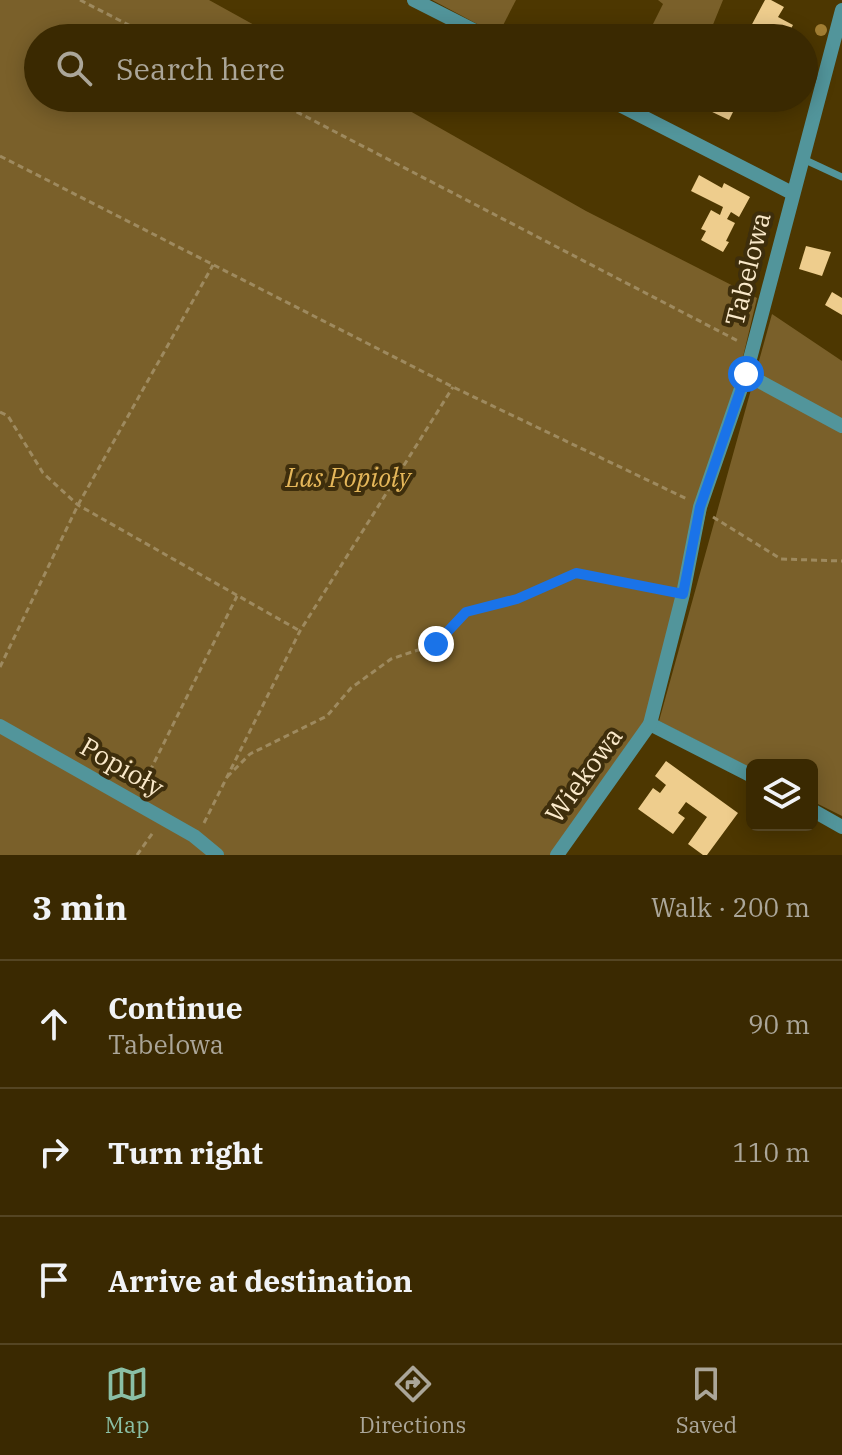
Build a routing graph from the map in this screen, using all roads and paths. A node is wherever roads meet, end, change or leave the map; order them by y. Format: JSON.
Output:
{"nodes":[{"id":1,"x":80,"y":0,"type":"edge"},
{"id":2,"x":414,"y":0,"type":"edge"},
{"id":3,"x":842,"y":10,"type":"edge"},
{"id":4,"x":127,"y":24,"type":"edge"},
{"id":5,"x":461,"y":24,"type":"edge"},
{"id":6,"x":818,"y":97,"type":"edge"},
{"id":7,"x":297,"y":112,"type":"edge"},
{"id":8,"x":633,"y":112,"type":"edge"},
{"id":9,"x":814,"y":112,"type":"edge"},
{"id":10,"x":0,"y":156,"type":"edge"},
{"id":11,"x":801,"y":158,"type":"junction"},
{"id":12,"x":842,"y":177,"type":"edge"},
{"id":13,"x":792,"y":193,"type":"junction"},
{"id":14,"x":213,"y":265,"type":"junction"},
{"id":15,"x":752,"y":348,"type":"junction"},
{"id":16,"x":746,"y":374,"type":"junction"},
{"id":17,"x":453,"y":387,"type":"junction"},
{"id":18,"x":0,"y":412,"type":"edge"},
{"id":19,"x":842,"y":426,"type":"edge"},
{"id":20,"x":78,"y":505,"type":"junction"},
{"id":21,"x":700,"y":507,"type":"junction"},
{"id":22,"x":842,"y":561,"type":"edge"},
{"id":23,"x":683,"y":594,"type":"junction"},
{"id":24,"x":237,"y":596,"type":"junction"},
{"id":25,"x":300,"y":631,"type":"junction"},
{"id":26,"x":0,"y":667,"type":"edge"},
{"id":27,"x":650,"y":724,"type":"junction"},
{"id":28,"x":0,"y":726,"type":"edge"},
{"id":29,"x":746,"y":773,"type":"edge"},
{"id":30,"x":227,"y":777,"type":"junction"},
{"id":31,"x":135,"y":802,"type":"junction"},
{"id":32,"x":818,"y":813,"type":"edge"},
{"id":33,"x":163,"y":818,"type":"junction"},
{"id":34,"x":842,"y":827,"type":"edge"},
{"id":35,"x":194,"y":836,"type":"junction"},
{"id":36,"x":137,"y":855,"type":"edge"},
{"id":37,"x":217,"y":855,"type":"edge"},
{"id":38,"x":557,"y":855,"type":"edge"}],
"edges":[{"from":1,"to":4,"type":"path"},
{"from":2,"to":5,"type":"street"},
{"from":3,"to":6,"type":"street","name":"Tabelowa"},
{"from":7,"to":15,"type":"path"},
{"from":8,"to":13,"type":"street"},
{"from":9,"to":11,"type":"street","name":"Tabelowa"},
{"from":10,"to":14,"type":"path"},
{"from":11,"to":12,"type":"lane"},
{"from":11,"to":13,"type":"street","name":"Tabelowa"},
{"from":13,"to":15,"type":"street","name":"Tabelowa"},
{"from":14,"to":17,"type":"path"},
{"from":14,"to":20,"type":"path"},
{"from":15,"to":16,"type":"street","name":"Tabelowa"},
{"from":16,"to":19,"type":"street"},
{"from":16,"to":21,"type":"street","name":"Tabelowa"},
{"from":17,"to":21,"type":"path"},
{"from":17,"to":25,"type":"path"},
{"from":18,"to":20,"type":"path"},
{"from":20,"to":24,"type":"path"},
{"from":20,"to":26,"type":"path"},
{"from":21,"to":22,"type":"path"},
{"from":21,"to":23,"type":"street","name":"Tabelowa"},
{"from":23,"to":27,"type":"street","name":"Tabelowa"},
{"from":23,"to":30,"type":"path"},
{"from":24,"to":25,"type":"path"},
{"from":24,"to":31,"type":"path"},
{"from":25,"to":30,"type":"path"},
{"from":27,"to":29,"type":"street"},
{"from":27,"to":38,"type":"street","name":"Wiekowa"},
{"from":28,"to":31,"type":"street","name":"Popioły"},
{"from":30,"to":35,"type":"path"},
{"from":31,"to":33,"type":"street","name":"Popioły"},
{"from":32,"to":34,"type":"street"},
{"from":33,"to":35,"type":"street","name":"Popioły"},
{"from":33,"to":36,"type":"path"},
{"from":35,"to":37,"type":"street","name":"Popioły"}]}
